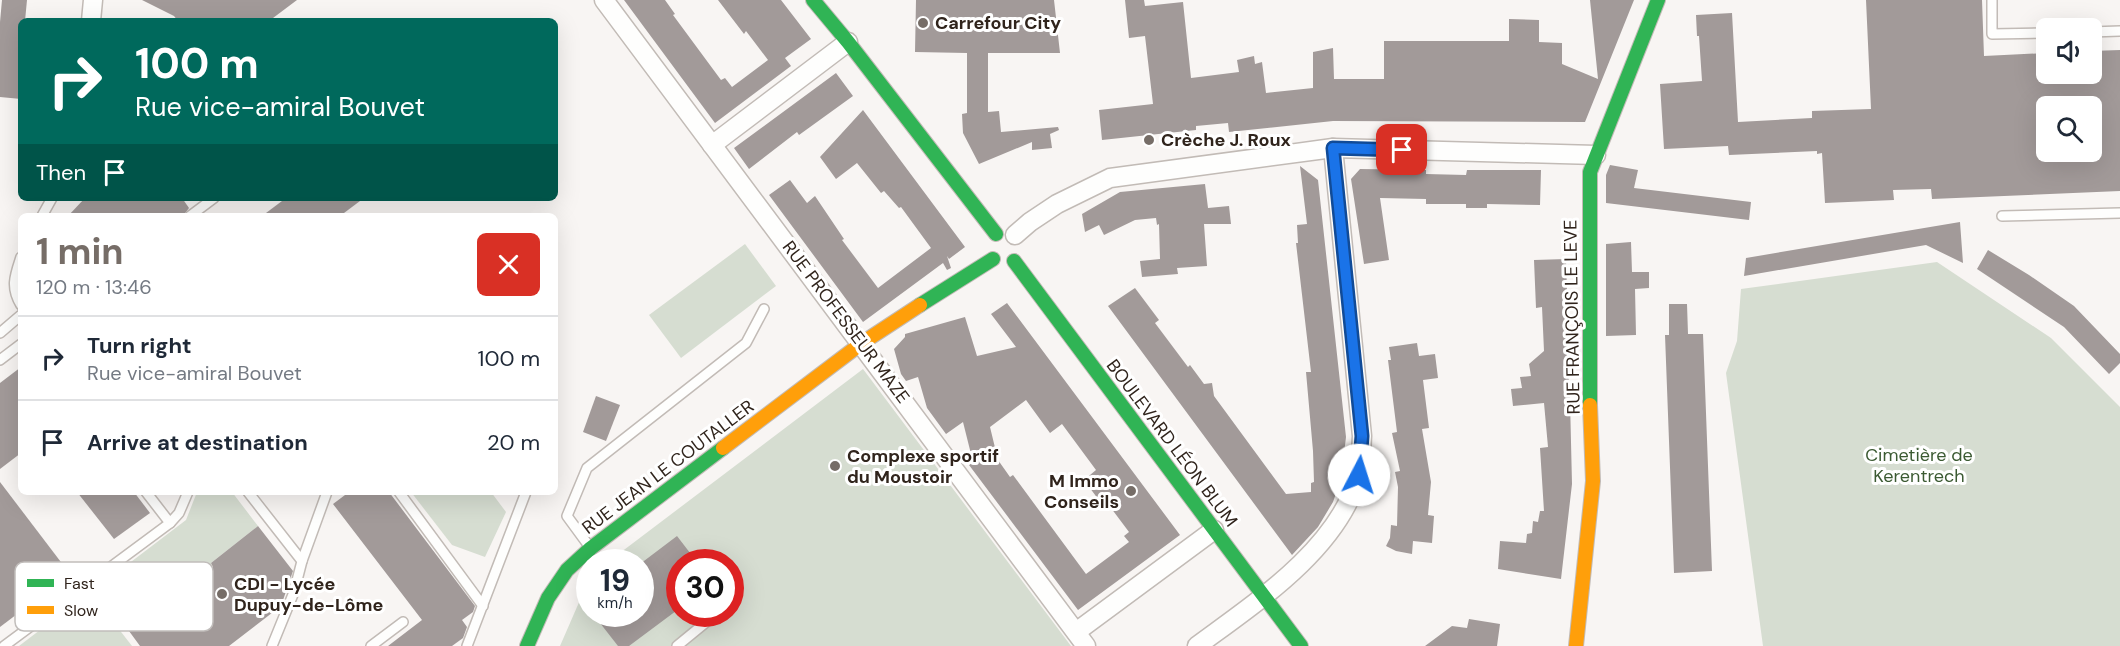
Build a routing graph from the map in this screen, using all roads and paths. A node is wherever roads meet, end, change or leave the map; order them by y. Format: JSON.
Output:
{"nodes":[{"id":1,"x":93,"y":0,"type":"edge"},
{"id":2,"x":604,"y":0,"type":"edge"},
{"id":3,"x":813,"y":0,"type":"edge"},
{"id":4,"x":830,"y":0,"type":"edge"},
{"id":5,"x":1658,"y":0,"type":"edge"},
{"id":6,"x":1992,"y":0,"type":"edge"},
{"id":7,"x":91,"y":18,"type":"edge"},
{"id":8,"x":2120,"y":31,"type":"edge"},
{"id":9,"x":2102,"y":32,"type":"edge"},
{"id":10,"x":2036,"y":33,"type":"edge"},
{"id":11,"x":849,"y":42,"type":"junction"},
{"id":12,"x":712,"y":145,"type":"junction"},
{"id":13,"x":1333,"y":148,"type":"junction"},
{"id":14,"x":1596,"y":155,"type":"junction"},
{"id":15,"x":210,"y":201,"type":"edge"},
{"id":16,"x":194,"y":213,"type":"edge"},
{"id":17,"x":2120,"y":213,"type":"edge"},
{"id":18,"x":2002,"y":216,"type":"dead end"},
{"id":19,"x":996,"y":234,"type":"junction"},
{"id":20,"x":1018,"y":248,"type":"junction"},
{"id":21,"x":993,"y":259,"type":"junction"},
{"id":22,"x":18,"y":266,"type":"edge"},
{"id":23,"x":18,"y":300,"type":"edge"},
{"id":24,"x":764,"y":309,"type":"dead end"},
{"id":25,"x":18,"y":318,"type":"edge"},
{"id":26,"x":0,"y":333,"type":"edge"},
{"id":27,"x":861,"y":343,"type":"junction"},
{"id":28,"x":18,"y":346,"type":"edge"},
{"id":29,"x":0,"y":360,"type":"edge"},
{"id":30,"x":148,"y":495,"type":"edge"},
{"id":31,"x":187,"y":495,"type":"edge"},
{"id":32,"x":250,"y":495,"type":"edge"},
{"id":33,"x":326,"y":495,"type":"edge"},
{"id":34,"x":401,"y":495,"type":"edge"},
{"id":35,"x":525,"y":495,"type":"edge"},
{"id":36,"x":170,"y":523,"type":"junction"},
{"id":37,"x":1214,"y":530,"type":"junction"},
{"id":38,"x":591,"y":548,"type":"junction"},
{"id":39,"x":303,"y":561,"type":"junction"},
{"id":40,"x":117,"y":562,"type":"edge"},
{"id":41,"x":1263,"y":596,"type":"junction"},
{"id":42,"x":483,"y":606,"type":"junction"},
{"id":43,"x":403,"y":622,"type":"dead end"},
{"id":44,"x":700,"y":627,"type":"edge"},
{"id":45,"x":24,"y":631,"type":"edge"},
{"id":46,"x":1081,"y":639,"type":"edge"},
{"id":47,"x":4,"y":646,"type":"edge"},
{"id":48,"x":272,"y":646,"type":"edge"},
{"id":49,"x":371,"y":646,"type":"edge"},
{"id":50,"x":467,"y":646,"type":"edge"},
{"id":51,"x":527,"y":646,"type":"edge"},
{"id":52,"x":677,"y":646,"type":"edge"},
{"id":53,"x":1197,"y":646,"type":"edge"},
{"id":54,"x":1301,"y":646,"type":"edge"},
{"id":55,"x":1576,"y":646,"type":"edge"}],
"edges":[{"from":1,"to":7,"type":"street"},
{"from":2,"to":12,"type":"street","name":"RUE PROFESSEUR MAZE"},
{"from":3,"to":11,"type":"street"},
{"from":4,"to":11,"type":"street"},
{"from":5,"to":14,"type":"street","name":"RUE FRANÇOIS LE LEVE"},
{"from":6,"to":10,"type":"lane"},
{"from":8,"to":9,"type":"lane"},
{"from":11,"to":12,"type":"street"},
{"from":11,"to":19,"type":"street"},
{"from":12,"to":27,"type":"street","name":"RUE PROFESSEUR MAZE"},
{"from":13,"to":14,"type":"street"},
{"from":13,"to":20,"type":"street"},
{"from":13,"to":41,"type":"street"},
{"from":14,"to":55,"type":"street","name":"RUE FRANÇOIS LE LEVE"},
{"from":15,"to":16,"type":"lane"},
{"from":17,"to":18,"type":"lane"},
{"from":19,"to":20,"type":"street"},
{"from":19,"to":21,"type":"street"},
{"from":20,"to":21,"type":"street"},
{"from":20,"to":37,"type":"street","name":"BOULEVARD LÉON BLUM"},
{"from":21,"to":27,"type":"street","name":"RUE JEAN LE COUTALLER"},
{"from":22,"to":23,"type":"lane"},
{"from":24,"to":38,"type":"lane"},
{"from":25,"to":26,"type":"lane"},
{"from":27,"to":38,"type":"street","name":"RUE JEAN LE COUTALLER"},
{"from":27,"to":46,"type":"street","name":"RUE PROFESSEUR MAZE"},
{"from":28,"to":29,"type":"lane"},
{"from":30,"to":36,"type":"lane"},
{"from":31,"to":36,"type":"lane"},
{"from":32,"to":39,"type":"lane"},
{"from":33,"to":39,"type":"lane"},
{"from":34,"to":42,"type":"lane"},
{"from":35,"to":42,"type":"lane"},
{"from":36,"to":40,"type":"lane"},
{"from":37,"to":41,"type":"street","name":"BOULEVARD LÉON BLUM"},
{"from":37,"to":46,"type":"street"},
{"from":38,"to":51,"type":"street","name":"RUE JEAN LE COUTALLER"},
{"from":39,"to":48,"type":"lane"},
{"from":41,"to":53,"type":"street"},
{"from":41,"to":54,"type":"street","name":"BOULEVARD LÉON BLUM"},
{"from":42,"to":50,"type":"lane"},
{"from":43,"to":49,"type":"lane"},
{"from":44,"to":52,"type":"lane"},
{"from":45,"to":47,"type":"lane"}]}
